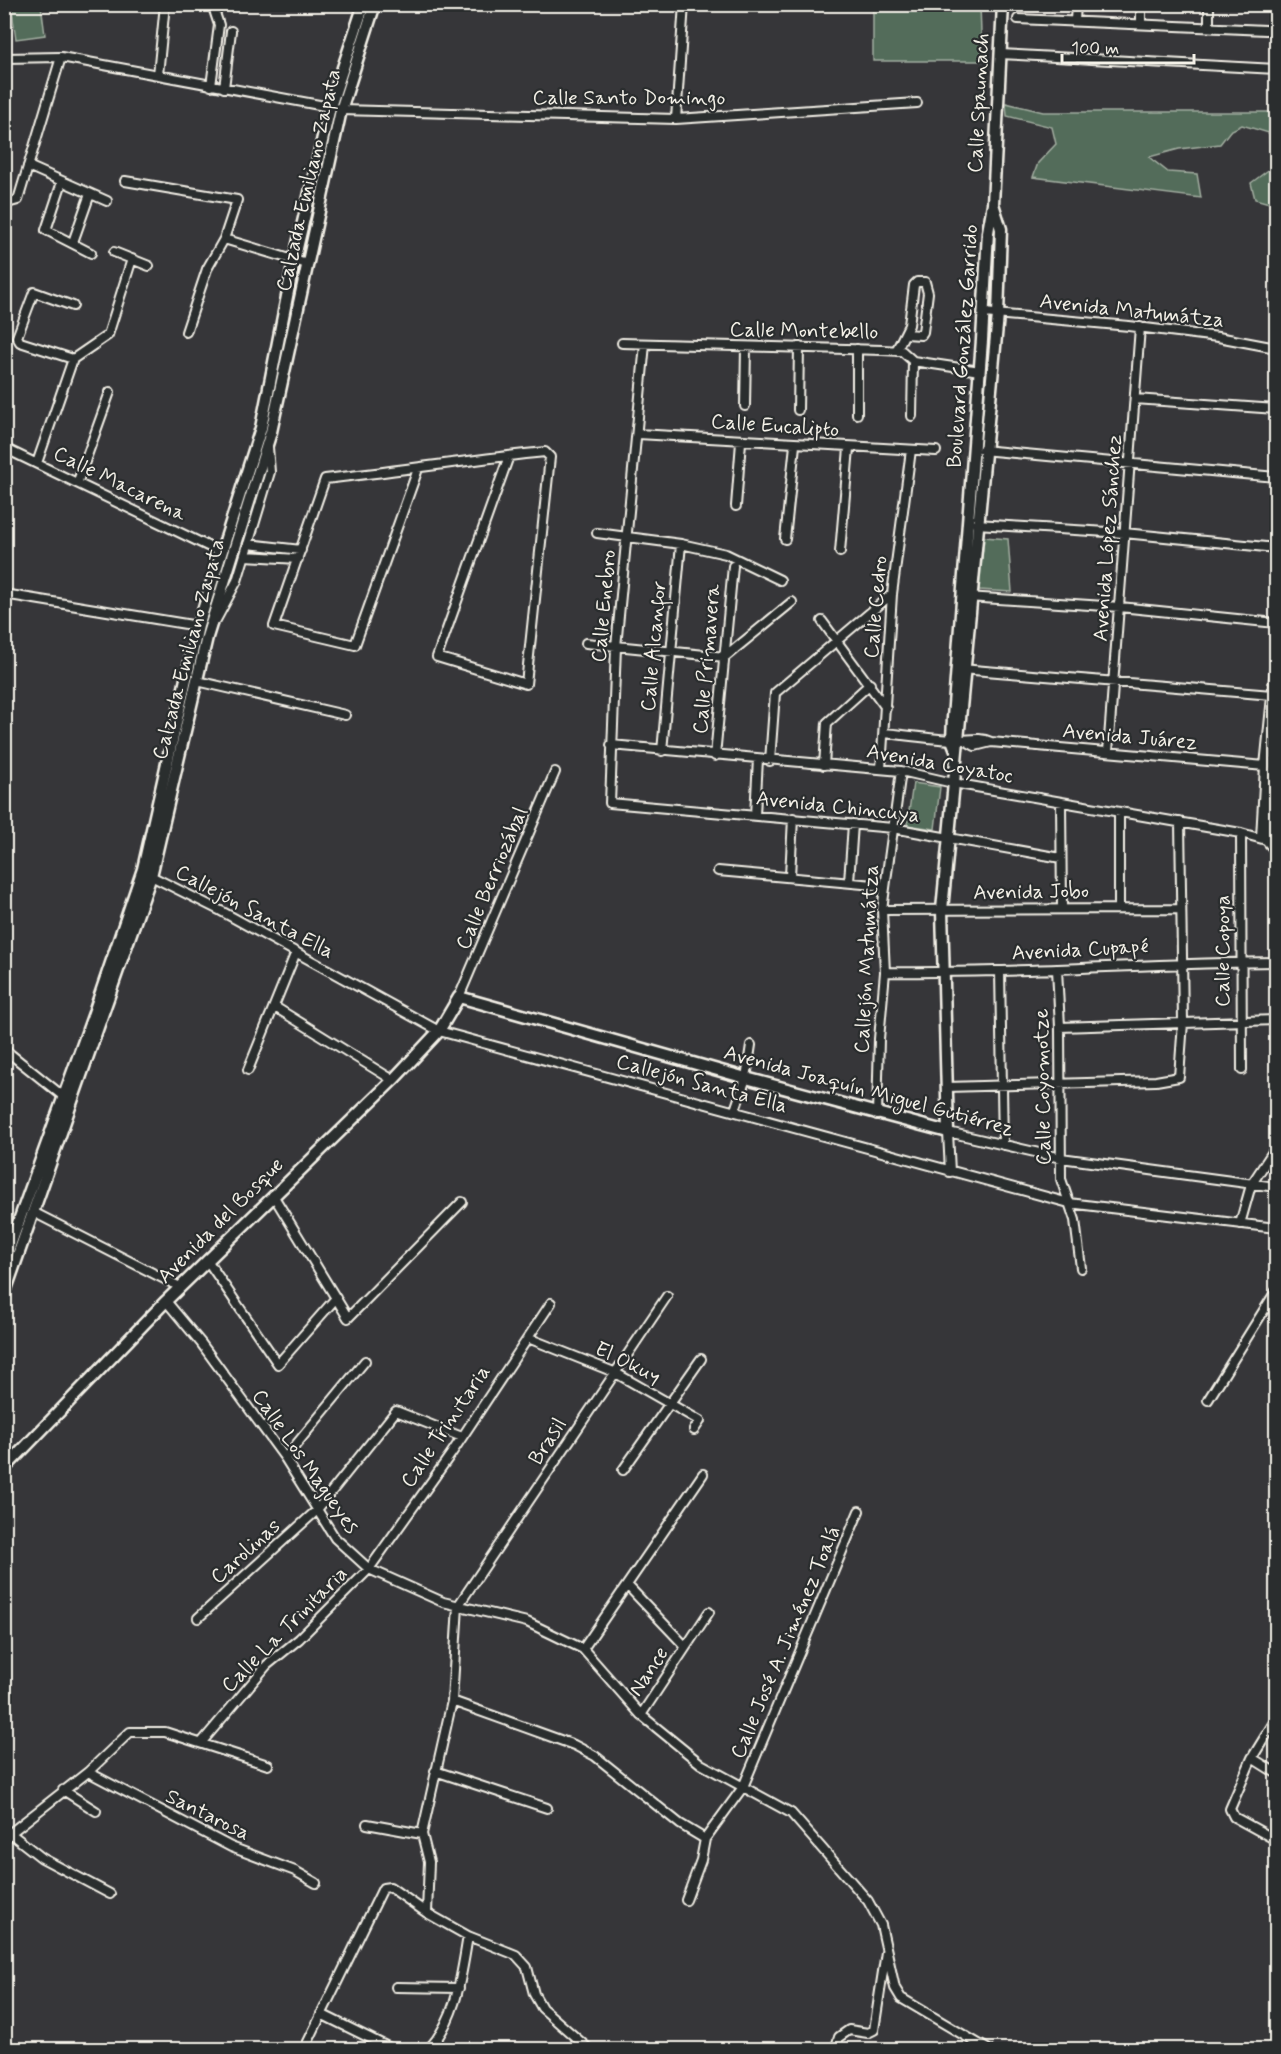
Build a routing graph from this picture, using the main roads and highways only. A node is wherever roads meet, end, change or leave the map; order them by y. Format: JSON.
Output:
{"nodes":[{"id":1,"x":364,"y":4,"type":"edge"},
{"id":2,"x":375,"y":4,"type":"edge"},
{"id":3,"x":1003,"y":4,"type":"edge"},
{"id":4,"x":364,"y":22,"type":"junction"},
{"id":5,"x":335,"y":108,"type":"junction"},
{"id":6,"x":993,"y":204,"type":"junction"},
{"id":7,"x":980,"y":450,"type":"junction"},
{"id":8,"x":135,"y":910,"type":"junction"},
{"id":9,"x":459,"y":997,"type":"joint"},
{"id":10,"x":61,"y":1119,"type":"junction"},
{"id":11,"x":948,"y":1132,"type":"joint"},
{"id":12,"x":7,"y":1248,"type":"edge"},
{"id":13,"x":4,"y":1262,"type":"edge"},
{"id":14,"x":4,"y":1295,"type":"edge"},
{"id":15,"x":4,"y":1469,"type":"edge"}],
"edges":[{"from":1,"to":4,"type":"main road","name":"Calzada Emiliano Zapata"},
{"from":2,"to":4,"type":"main road","name":"Calzada Emiliano Zapata"},
{"from":3,"to":6,"type":"main road","name":"Calle Spaunach"},
{"from":4,"to":5,"type":"main road","name":"Calzada Emiliano Zapata"},
{"from":5,"to":8,"type":"main road","name":"Calzada Emiliano Zapata"},
{"from":5,"to":8,"type":"main road","name":"Calzada Emiliano Zapata"},
{"from":6,"to":7,"type":"main road","name":"Boulevard González Garrido"},
{"from":6,"to":7,"type":"main road","name":"Boulevard González Garrido"},
{"from":7,"to":11,"type":"main road","name":"Boulevard González Garrido"},
{"from":8,"to":10,"type":"main road","name":"Calzada Emiliano Zapata"},
{"from":8,"to":10,"type":"main road","name":"Calzada Emiliano Zapata"},
{"from":9,"to":11,"type":"main road","name":"Avenida Joaquín Miguel Gutiérrez"},
{"from":9,"to":15,"type":"main road","name":"Avenida del Bosque"},
{"from":10,"to":12,"type":"main road","name":"Calzada Emiliano Zapata"},
{"from":10,"to":14,"type":"main road","name":"Calzada Emiliano Zapata"},
{"from":12,"to":13,"type":"main road","name":"Calzada Emiliano Zapata"}]}
